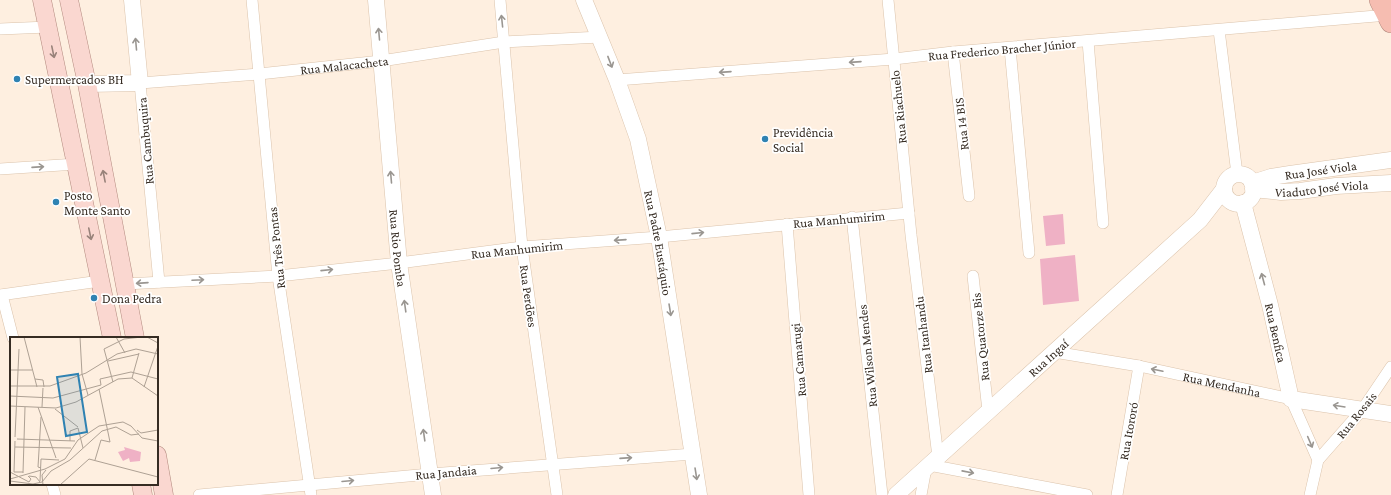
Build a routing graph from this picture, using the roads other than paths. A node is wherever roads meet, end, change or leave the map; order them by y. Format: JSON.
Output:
{"nodes":[{"id":1,"x":42,"y":0,"type":"edge"},
{"id":2,"x":69,"y":0,"type":"edge"},
{"id":3,"x":132,"y":0,"type":"edge"},
{"id":4,"x":252,"y":0,"type":"edge"},
{"id":5,"x":376,"y":0,"type":"edge"},
{"id":6,"x":500,"y":0,"type":"edge"},
{"id":7,"x":584,"y":0,"type":"edge"},
{"id":8,"x":888,"y":0,"type":"edge"},
{"id":9,"x":1386,"y":12,"type":"edge"},
{"id":10,"x":48,"y":27,"type":"junction"},
{"id":11,"x":0,"y":29,"type":"edge"},
{"id":12,"x":1218,"y":30,"type":"junction"},
{"id":13,"x":600,"y":37,"type":"junction"},
{"id":14,"x":1088,"y":41,"type":"junction"},
{"id":15,"x":504,"y":42,"type":"junction"},
{"id":16,"x":1010,"y":48,"type":"junction"},
{"id":17,"x":953,"y":52,"type":"junction"},
{"id":18,"x":894,"y":59,"type":"junction"},
{"id":19,"x":381,"y":61,"type":"junction"},
{"id":20,"x":259,"y":74,"type":"junction"},
{"id":21,"x":617,"y":80,"type":"junction"},
{"id":22,"x":140,"y":83,"type":"junction"},
{"id":23,"x":87,"y":84,"type":"junction"},
{"id":24,"x":1390,"y":160,"type":"edge"},
{"id":25,"x":77,"y":164,"type":"junction"},
{"id":26,"x":0,"y":169,"type":"edge"},
{"id":27,"x":1237,"y":174,"type":"junction"},
{"id":28,"x":1391,"y":183,"type":"edge"},
{"id":29,"x":1253,"y":186,"type":"junction"},
{"id":30,"x":1224,"y":189,"type":"junction"},
{"id":31,"x":968,"y":196,"type":"dead end"},
{"id":32,"x":1238,"y":203,"type":"junction"},
{"id":33,"x":909,"y":213,"type":"junction"},
{"id":34,"x":852,"y":218,"type":"junction"},
{"id":35,"x":1200,"y":220,"type":"junction"},
{"id":36,"x":1103,"y":223,"type":"dead end"},
{"id":37,"x":787,"y":224,"type":"junction"},
{"id":38,"x":659,"y":237,"type":"junction"},
{"id":39,"x":522,"y":247,"type":"junction"},
{"id":40,"x":1029,"y":254,"type":"dead end"},
{"id":41,"x":399,"y":263,"type":"junction"},
{"id":42,"x":278,"y":276,"type":"junction"},
{"id":43,"x":973,"y":276,"type":"dead end"},
{"id":44,"x":100,"y":281,"type":"junction"},
{"id":45,"x":159,"y":282,"type":"junction"},
{"id":46,"x":125,"y":284,"type":"junction"},
{"id":47,"x":1,"y":295,"type":"edge"},
{"id":48,"x":13,"y":337,"type":"edge"},
{"id":49,"x":112,"y":337,"type":"edge"},
{"id":50,"x":135,"y":337,"type":"edge"},
{"id":51,"x":1054,"y":352,"type":"junction"},
{"id":52,"x":1139,"y":366,"type":"junction"},
{"id":53,"x":1391,"y":367,"type":"edge"},
{"id":54,"x":1291,"y":399,"type":"junction"},
{"id":55,"x":987,"y":404,"type":"junction"},
{"id":56,"x":1362,"y":410,"type":"junction"},
{"id":57,"x":1391,"y":414,"type":"edge"},
{"id":58,"x":693,"y":454,"type":"junction"},
{"id":59,"x":1318,"y":460,"type":"junction"},
{"id":60,"x":158,"y":461,"type":"edge"},
{"id":61,"x":553,"y":463,"type":"junction"},
{"id":62,"x":931,"y":464,"type":"junction"},
{"id":63,"x":430,"y":474,"type":"junction"},
{"id":64,"x":52,"y":485,"type":"edge"},
{"id":65,"x":141,"y":485,"type":"edge"},
{"id":66,"x":310,"y":490,"type":"edge"},
{"id":67,"x":901,"y":494,"type":"edge"},
{"id":68,"x":55,"y":495,"type":"edge"},
{"id":69,"x":143,"y":495,"type":"edge"},
{"id":70,"x":164,"y":495,"type":"edge"},
{"id":71,"x":199,"y":495,"type":"edge"},
{"id":72,"x":433,"y":495,"type":"edge"},
{"id":73,"x":557,"y":495,"type":"edge"},
{"id":74,"x":699,"y":495,"type":"edge"},
{"id":75,"x":809,"y":495,"type":"edge"},
{"id":76,"x":882,"y":495,"type":"edge"},
{"id":77,"x":921,"y":495,"type":"edge"},
{"id":78,"x":1087,"y":495,"type":"edge"},
{"id":79,"x":1117,"y":495,"type":"edge"},
{"id":80,"x":1310,"y":495,"type":"edge"}],
"edges":[{"from":1,"to":10,"type":"main road"},
{"from":2,"to":23,"type":"main road"},
{"from":22,"to":3,"type":"street","name":"Rua Cambuquira","one_way":true},
{"from":4,"to":20,"type":"street","name":"Rua Três Pontas"},
{"from":19,"to":5,"type":"street","name":"Rua Rio Pomba","one_way":true},
{"from":15,"to":6,"type":"street","name":"Rua Perdões","one_way":true},
{"from":7,"to":13,"type":"street","name":"Rua Padre Eustáquio"},
{"from":8,"to":18,"type":"street","name":"Rua Riachuelo"},
{"from":9,"to":12,"type":"street","name":"Rua Frederico Bracher Júnior"},
{"from":10,"to":11,"type":"street"},
{"from":10,"to":25,"type":"main road","one_way":true},
{"from":12,"to":14,"type":"street","name":"Rua Frederico Bracher Júnior"},
{"from":12,"to":27,"type":"street"},
{"from":13,"to":15,"type":"street","name":"Rua Malacacheta"},
{"from":13,"to":21,"type":"street","name":"Rua Padre Eustáquio","one_way":true},
{"from":14,"to":16,"type":"street","name":"Rua Frederico Bracher Júnior"},
{"from":14,"to":36,"type":"street"},
{"from":15,"to":19,"type":"street","name":"Rua Malacacheta"},
{"from":15,"to":39,"type":"street","name":"Rua Perdões"},
{"from":16,"to":17,"type":"street","name":"Rua Frederico Bracher Júnior"},
{"from":16,"to":40,"type":"street"},
{"from":17,"to":18,"type":"street","name":"Rua Frederico Bracher Júnior"},
{"from":17,"to":31,"type":"street","name":"Rua 14 BIS"},
{"from":18,"to":21,"type":"street","name":"Rua Frederico Bracher Júnior","one_way":true},
{"from":18,"to":33,"type":"street","name":"Rua Riachuelo"},
{"from":19,"to":20,"type":"street","name":"Rua Malacacheta"},
{"from":41,"to":19,"type":"street","name":"Rua Rio Pomba","one_way":true},
{"from":20,"to":22,"type":"street","name":"Rua Malacacheta"},
{"from":20,"to":42,"type":"street","name":"Rua Três Pontas"},
{"from":21,"to":38,"type":"street","name":"Rua Padre Eustáquio"},
{"from":22,"to":23,"type":"street","name":"Rua Malacacheta"},
{"from":22,"to":45,"type":"street","name":"Rua Cambuquira"},
{"from":46,"to":23,"type":"main road","one_way":true},
{"from":24,"to":29,"type":"street","name":"Rua José Viola"},
{"from":26,"to":25,"type":"street","one_way":true},
{"from":25,"to":44,"type":"main road","one_way":true},
{"from":27,"to":29,"type":"street"},
{"from":27,"to":30,"type":"street"},
{"from":28,"to":29,"type":"street","name":"Viaduto José Viola"},
{"from":29,"to":32,"type":"street"},
{"from":30,"to":32,"type":"street"},
{"from":30,"to":35,"type":"street","name":"Rua Ingaí"},
{"from":32,"to":35,"type":"street","name":"Rua Ingaí"},
{"from":54,"to":32,"type":"street","name":"Rua Benfica","one_way":true},
{"from":33,"to":34,"type":"street","name":"Rua Manhumirim"},
{"from":33,"to":62,"type":"street","name":"Rua Itanhandu"},
{"from":34,"to":37,"type":"street","name":"Rua Manhumirim"},
{"from":34,"to":76,"type":"street","name":"Rua Wilson Mendes"},
{"from":35,"to":51,"type":"street","name":"Rua Ingaí"},
{"from":38,"to":37,"type":"street","name":"Rua Manhumirim","one_way":true},
{"from":37,"to":75,"type":"street","name":"Rua Camarugi"},
{"from":38,"to":39,"type":"street","name":"Rua Manhumirim","one_way":true},
{"from":38,"to":58,"type":"street","name":"Rua Padre Eustáquio","one_way":true},
{"from":39,"to":41,"type":"street","name":"Rua Manhumirim"},
{"from":39,"to":61,"type":"street","name":"Rua Perdões"},
{"from":42,"to":41,"type":"street","name":"Rua Manhumirim","one_way":true},
{"from":63,"to":41,"type":"street","name":"Rua Rio Pomba","one_way":true},
{"from":45,"to":42,"type":"street","name":"Rua Manhumirim","one_way":true},
{"from":42,"to":66,"type":"street","name":"Rua Três Pontas"},
{"from":43,"to":55,"type":"street","name":"Rua Quatorze Bis"},
{"from":44,"to":47,"type":"street"},
{"from":44,"to":49,"type":"main road"},
{"from":45,"to":46,"type":"street","name":"Rua Manhumirim","one_way":true},
{"from":46,"to":50,"type":"main road"},
{"from":47,"to":48,"type":"street"},
{"from":51,"to":52,"type":"street","name":"Rua Mendanha"},
{"from":51,"to":55,"type":"street","name":"Rua Ingaí"},
{"from":54,"to":52,"type":"street","name":"Rua Mendanha","one_way":true},
{"from":52,"to":79,"type":"street","name":"Rua Itororó"},
{"from":53,"to":56,"type":"street","name":"Rua Rosais"},
{"from":56,"to":54,"type":"street","name":"Rua Mendanha","one_way":true},
{"from":54,"to":59,"type":"street","name":"Rua Benfica","one_way":true},
{"from":55,"to":62,"type":"street","name":"Rua Ingaí"},
{"from":56,"to":57,"type":"street","name":"Rua Mendanha"},
{"from":56,"to":59,"type":"street","name":"Rua Rosais"},
{"from":61,"to":58,"type":"street","name":"Rua Jandaia","one_way":true},
{"from":58,"to":74,"type":"street","name":"Rua Padre Eustáquio","one_way":true},
{"from":59,"to":80,"type":"street"},
{"from":60,"to":70,"type":"main road"},
{"from":63,"to":61,"type":"street","name":"Rua Jandaia","one_way":true},
{"from":61,"to":73,"type":"street","name":"Rua Perdões"},
{"from":62,"to":67,"type":"street","name":"Rua Ingaí"},
{"from":62,"to":77,"type":"street"},
{"from":62,"to":78,"type":"street","one_way":true},
{"from":66,"to":63,"type":"street","name":"Rua Jandaia","one_way":true},
{"from":63,"to":72,"type":"street","name":"Rua Rio Pomba"},
{"from":64,"to":68,"type":"street"},
{"from":65,"to":69,"type":"main road"},
{"from":66,"to":71,"type":"street","name":"Rua Jandaia"}]}
